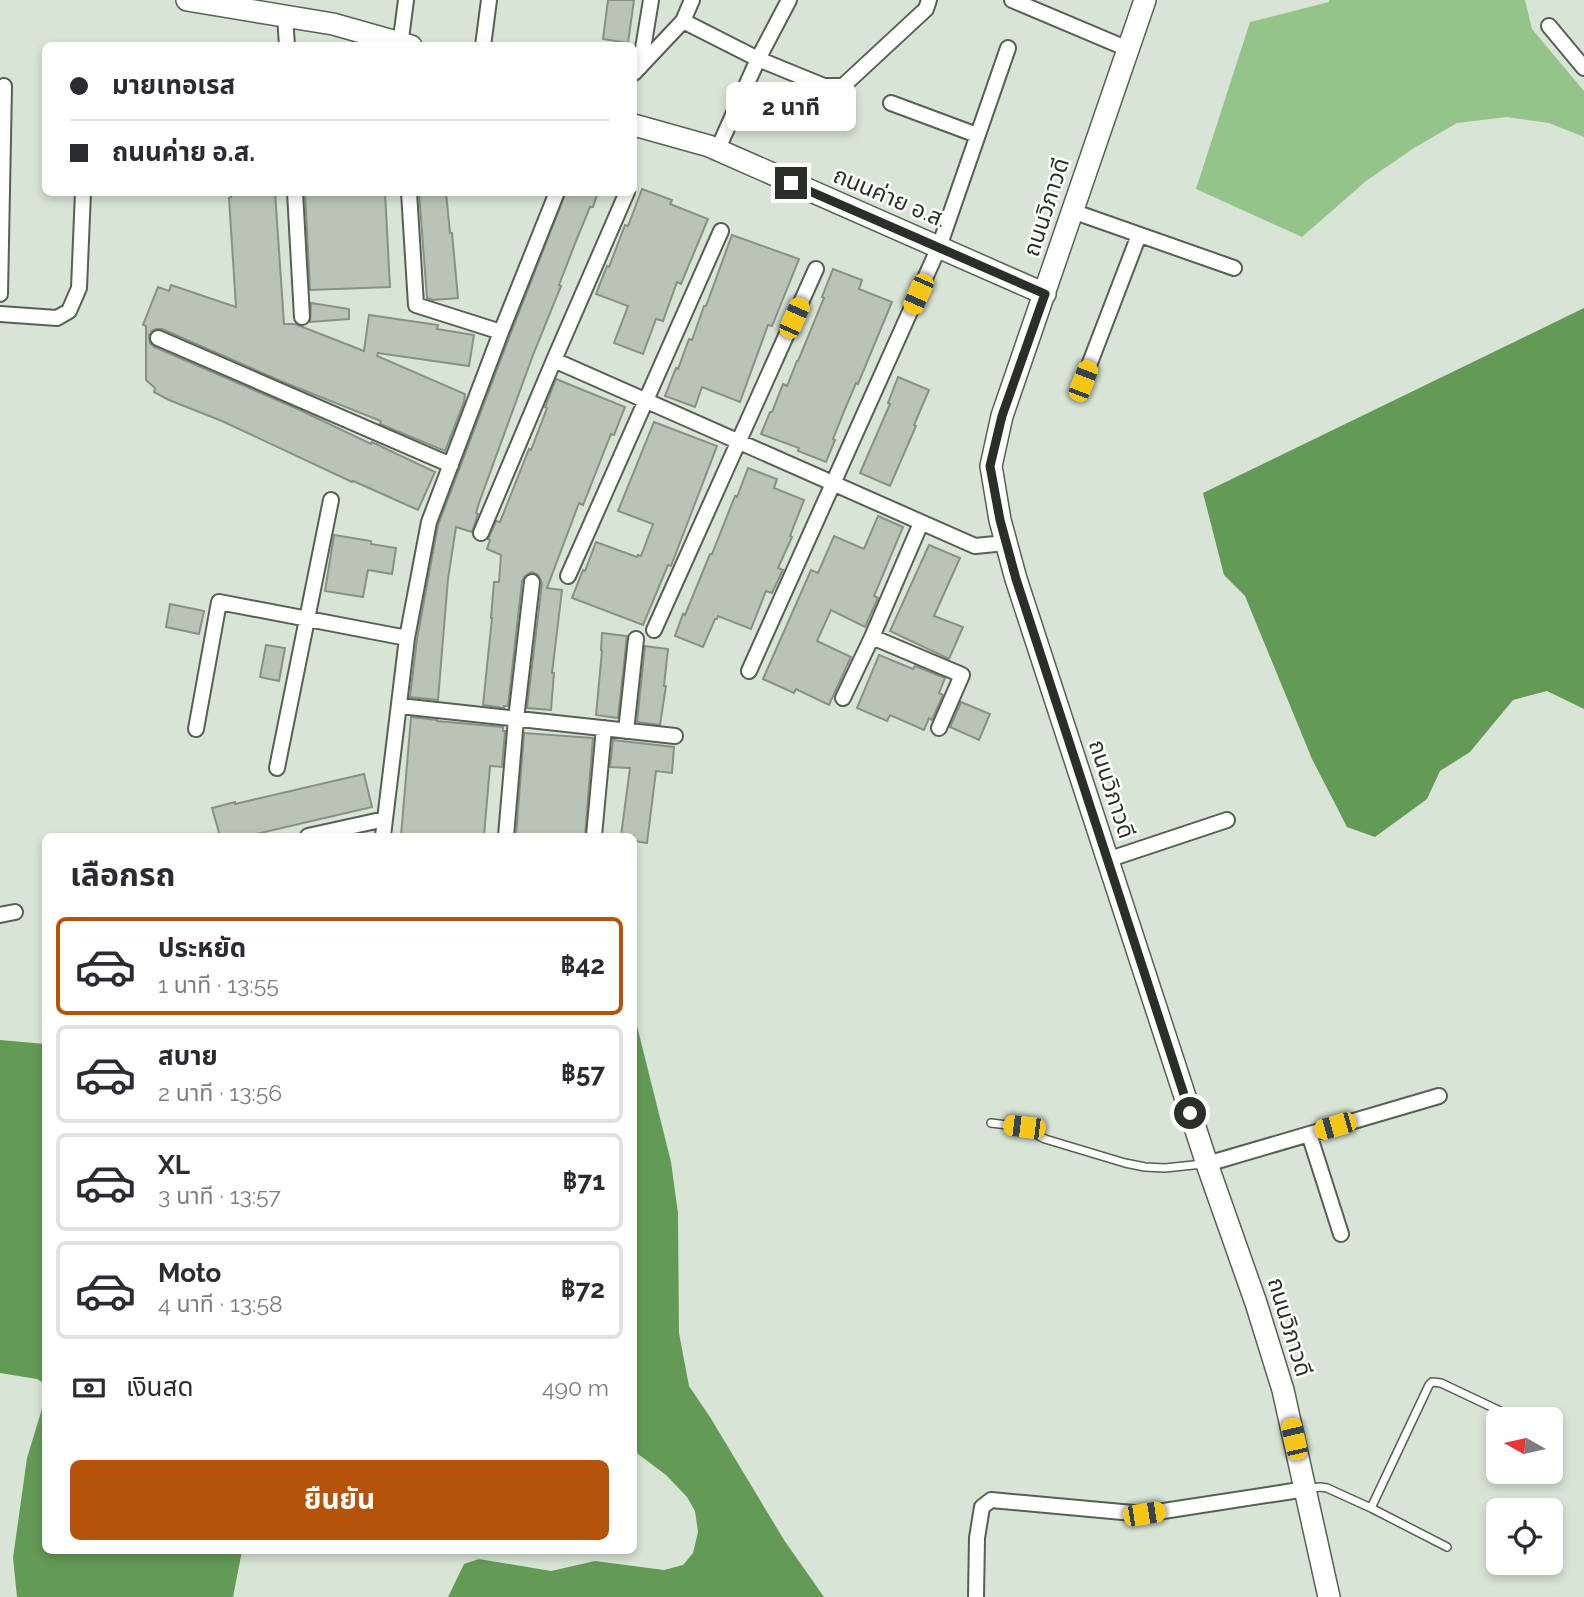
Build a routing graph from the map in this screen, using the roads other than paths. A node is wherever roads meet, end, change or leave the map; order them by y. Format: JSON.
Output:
{"nodes":[{"id":1,"x":187,"y":0,"type":"edge"},
{"id":2,"x":406,"y":0,"type":"edge"},
{"id":3,"x":489,"y":0,"type":"edge"},
{"id":4,"x":651,"y":0,"type":"edge"},
{"id":5,"x":692,"y":0,"type":"edge"},
{"id":6,"x":789,"y":0,"type":"edge"},
{"id":7,"x":929,"y":0,"type":"edge"},
{"id":8,"x":1012,"y":0,"type":"edge"},
{"id":9,"x":1145,"y":0,"type":"edge"},
{"id":10,"x":239,"y":4,"type":"edge"},
{"id":11,"x":1032,"y":4,"type":"edge"},
{"id":12,"x":285,"y":16,"type":"junction"},
{"id":13,"x":683,"y":20,"type":"junction"},
{"id":14,"x":1549,"y":26,"type":"dead end"},
{"id":15,"x":287,"y":42,"type":"edge"},
{"id":16,"x":397,"y":42,"type":"edge"},
{"id":17,"x":404,"y":42,"type":"edge"},
{"id":18,"x":484,"y":42,"type":"edge"},
{"id":19,"x":1008,"y":48,"type":"dead end"},
{"id":20,"x":1128,"y":48,"type":"junction"},
{"id":21,"x":758,"y":59,"type":"junction"},
{"id":22,"x":1584,"y":68,"type":"edge"},
{"id":23,"x":637,"y":70,"type":"edge"},
{"id":24,"x":5,"y":86,"type":"dead end"},
{"id":25,"x":891,"y":103,"type":"dead end"},
{"id":26,"x":637,"y":126,"type":"edge"},
{"id":27,"x":977,"y":135,"type":"junction"},
{"id":28,"x":717,"y":151,"type":"junction"},
{"id":29,"x":83,"y":196,"type":"edge"},
{"id":30,"x":295,"y":196,"type":"edge"},
{"id":31,"x":409,"y":196,"type":"edge"},
{"id":32,"x":555,"y":196,"type":"edge"},
{"id":33,"x":625,"y":196,"type":"edge"},
{"id":34,"x":1072,"y":211,"type":"junction"},
{"id":35,"x":721,"y":231,"type":"dead end"},
{"id":36,"x":1139,"y":235,"type":"junction"},
{"id":37,"x":939,"y":247,"type":"junction"},
{"id":38,"x":1234,"y":268,"type":"dead end"},
{"id":39,"x":816,"y":269,"type":"dead end"},
{"id":40,"x":0,"y":294,"type":"edge"},
{"id":41,"x":1045,"y":294,"type":"junction"},
{"id":42,"x":0,"y":314,"type":"edge"},
{"id":43,"x":302,"y":317,"type":"dead end"},
{"id":44,"x":501,"y":332,"type":"junction"},
{"id":45,"x":158,"y":338,"type":"dead end"},
{"id":46,"x":554,"y":360,"type":"junction"},
{"id":47,"x":1083,"y":381,"type":"dead end"},
{"id":48,"x":646,"y":401,"type":"junction"},
{"id":49,"x":739,"y":442,"type":"junction"},
{"id":50,"x":451,"y":464,"type":"junction"},
{"id":51,"x":834,"y":483,"type":"junction"},
{"id":52,"x":331,"y":500,"type":"dead end"},
{"id":53,"x":921,"y":523,"type":"junction"},
{"id":54,"x":481,"y":533,"type":"dead end"},
{"id":55,"x":1006,"y":543,"type":"junction"},
{"id":56,"x":568,"y":576,"type":"dead end"},
{"id":57,"x":532,"y":582,"type":"dead end"},
{"id":58,"x":306,"y":619,"type":"junction"},
{"id":59,"x":654,"y":630,"type":"dead end"},
{"id":60,"x":872,"y":637,"type":"junction"},
{"id":61,"x":407,"y":638,"type":"junction"},
{"id":62,"x":636,"y":639,"type":"dead end"},
{"id":63,"x":749,"y":671,"type":"dead end"},
{"id":64,"x":843,"y":698,"type":"dead end"},
{"id":65,"x":400,"y":706,"type":"junction"},
{"id":66,"x":516,"y":719,"type":"junction"},
{"id":67,"x":939,"y":728,"type":"dead end"},
{"id":68,"x":196,"y":729,"type":"dead end"},
{"id":69,"x":604,"y":729,"type":"junction"},
{"id":70,"x":626,"y":731,"type":"junction"},
{"id":71,"x":675,"y":736,"type":"dead end"},
{"id":72,"x":277,"y":768,"type":"dead end"},
{"id":73,"x":385,"y":819,"type":"junction"},
{"id":74,"x":1227,"y":820,"type":"dead end"},
{"id":75,"x":321,"y":833,"type":"edge"},
{"id":76,"x":383,"y":833,"type":"edge"},
{"id":77,"x":506,"y":833,"type":"edge"},
{"id":78,"x":594,"y":833,"type":"edge"},
{"id":79,"x":1107,"y":860,"type":"junction"},
{"id":80,"x":15,"y":912,"type":"dead end"},
{"id":81,"x":0,"y":915,"type":"edge"},
{"id":82,"x":1439,"y":1096,"type":"dead end"},
{"id":83,"x":991,"y":1123,"type":"dead end"},
{"id":84,"x":1309,"y":1134,"type":"junction"},
{"id":85,"x":1207,"y":1164,"type":"junction"},
{"id":86,"x":1341,"y":1234,"type":"dead end"},
{"id":87,"x":1492,"y":1407,"type":"edge"},
{"id":88,"x":1306,"y":1489,"type":"junction"},
{"id":89,"x":1371,"y":1508,"type":"junction"},
{"id":90,"x":1447,"y":1547,"type":"dead end"},
{"id":91,"x":1332,"y":1595,"type":"edge"},
{"id":92,"x":976,"y":1597,"type":"edge"}],
"edges":[{"from":1,"to":10,"type":"street"},
{"from":2,"to":17,"type":"street"},
{"from":3,"to":18,"type":"street"},
{"from":4,"to":23,"type":"street"},
{"from":5,"to":13,"type":"street"},
{"from":6,"to":21,"type":"street"},
{"from":7,"to":21,"type":"street"},
{"from":8,"to":11,"type":"street"},
{"from":9,"to":20,"type":"street","name":"ถนนวิภาวดี"},
{"from":10,"to":12,"type":"street"},
{"from":11,"to":20,"type":"street"},
{"from":12,"to":15,"type":"street"},
{"from":12,"to":16,"type":"street"},
{"from":13,"to":21,"type":"street"},
{"from":13,"to":23,"type":"street"},
{"from":14,"to":22,"type":"street"},
{"from":19,"to":27,"type":"street"},
{"from":20,"to":34,"type":"street","name":"ถนนวิภาวดี"},
{"from":21,"to":28,"type":"street"},
{"from":24,"to":40,"type":"street"},
{"from":25,"to":27,"type":"street"},
{"from":26,"to":28,"type":"street","name":"ถนนค่าย อ.ส."},
{"from":27,"to":37,"type":"street"},
{"from":28,"to":37,"type":"street","name":"ถนนค่าย อ.ส."},
{"from":29,"to":42,"type":"street"},
{"from":30,"to":43,"type":"street"},
{"from":31,"to":44,"type":"street"},
{"from":32,"to":44,"type":"street"},
{"from":33,"to":46,"type":"street"},
{"from":34,"to":36,"type":"street"},
{"from":34,"to":41,"type":"street","name":"ถนนวิภาวดี"},
{"from":35,"to":48,"type":"street"},
{"from":36,"to":38,"type":"street"},
{"from":36,"to":47,"type":"street"},
{"from":37,"to":41,"type":"street","name":"ถนนค่าย อ.ส."},
{"from":37,"to":51,"type":"street"},
{"from":39,"to":49,"type":"street"},
{"from":41,"to":55,"type":"street","name":"ถนนวิภาวดี"},
{"from":44,"to":50,"type":"street"},
{"from":45,"to":50,"type":"street"},
{"from":46,"to":48,"type":"street"},
{"from":46,"to":54,"type":"street"},
{"from":48,"to":49,"type":"street"},
{"from":48,"to":56,"type":"street"},
{"from":49,"to":51,"type":"street"},
{"from":49,"to":59,"type":"street"},
{"from":50,"to":61,"type":"street"},
{"from":51,"to":53,"type":"street"},
{"from":51,"to":63,"type":"street"},
{"from":52,"to":58,"type":"street"},
{"from":53,"to":55,"type":"street"},
{"from":53,"to":60,"type":"street"},
{"from":55,"to":79,"type":"street","name":"ถนนวิภาวดี"},
{"from":57,"to":66,"type":"street"},
{"from":58,"to":61,"type":"street"},
{"from":58,"to":68,"type":"street"},
{"from":58,"to":72,"type":"street"},
{"from":60,"to":64,"type":"street"},
{"from":60,"to":67,"type":"street"},
{"from":61,"to":65,"type":"street"},
{"from":62,"to":70,"type":"street"},
{"from":65,"to":66,"type":"street"},
{"from":65,"to":73,"type":"street"},
{"from":66,"to":69,"type":"street"},
{"from":66,"to":77,"type":"street"},
{"from":69,"to":70,"type":"street"},
{"from":69,"to":78,"type":"street"},
{"from":70,"to":71,"type":"street"},
{"from":73,"to":75,"type":"street"},
{"from":73,"to":76,"type":"street"},
{"from":74,"to":79,"type":"street"},
{"from":79,"to":85,"type":"street","name":"ถนนวิภาวดี"},
{"from":80,"to":81,"type":"street"},
{"from":82,"to":84,"type":"street"},
{"from":83,"to":85,"type":"lane"},
{"from":84,"to":85,"type":"street"},
{"from":84,"to":86,"type":"street"},
{"from":85,"to":88,"type":"street","name":"ถนนวิภาวดี"},
{"from":87,"to":89,"type":"lane"},
{"from":88,"to":89,"type":"lane"},
{"from":88,"to":91,"type":"street","name":"ถนนวิภาวดี"},
{"from":88,"to":92,"type":"street"},
{"from":89,"to":90,"type":"lane"}]}
